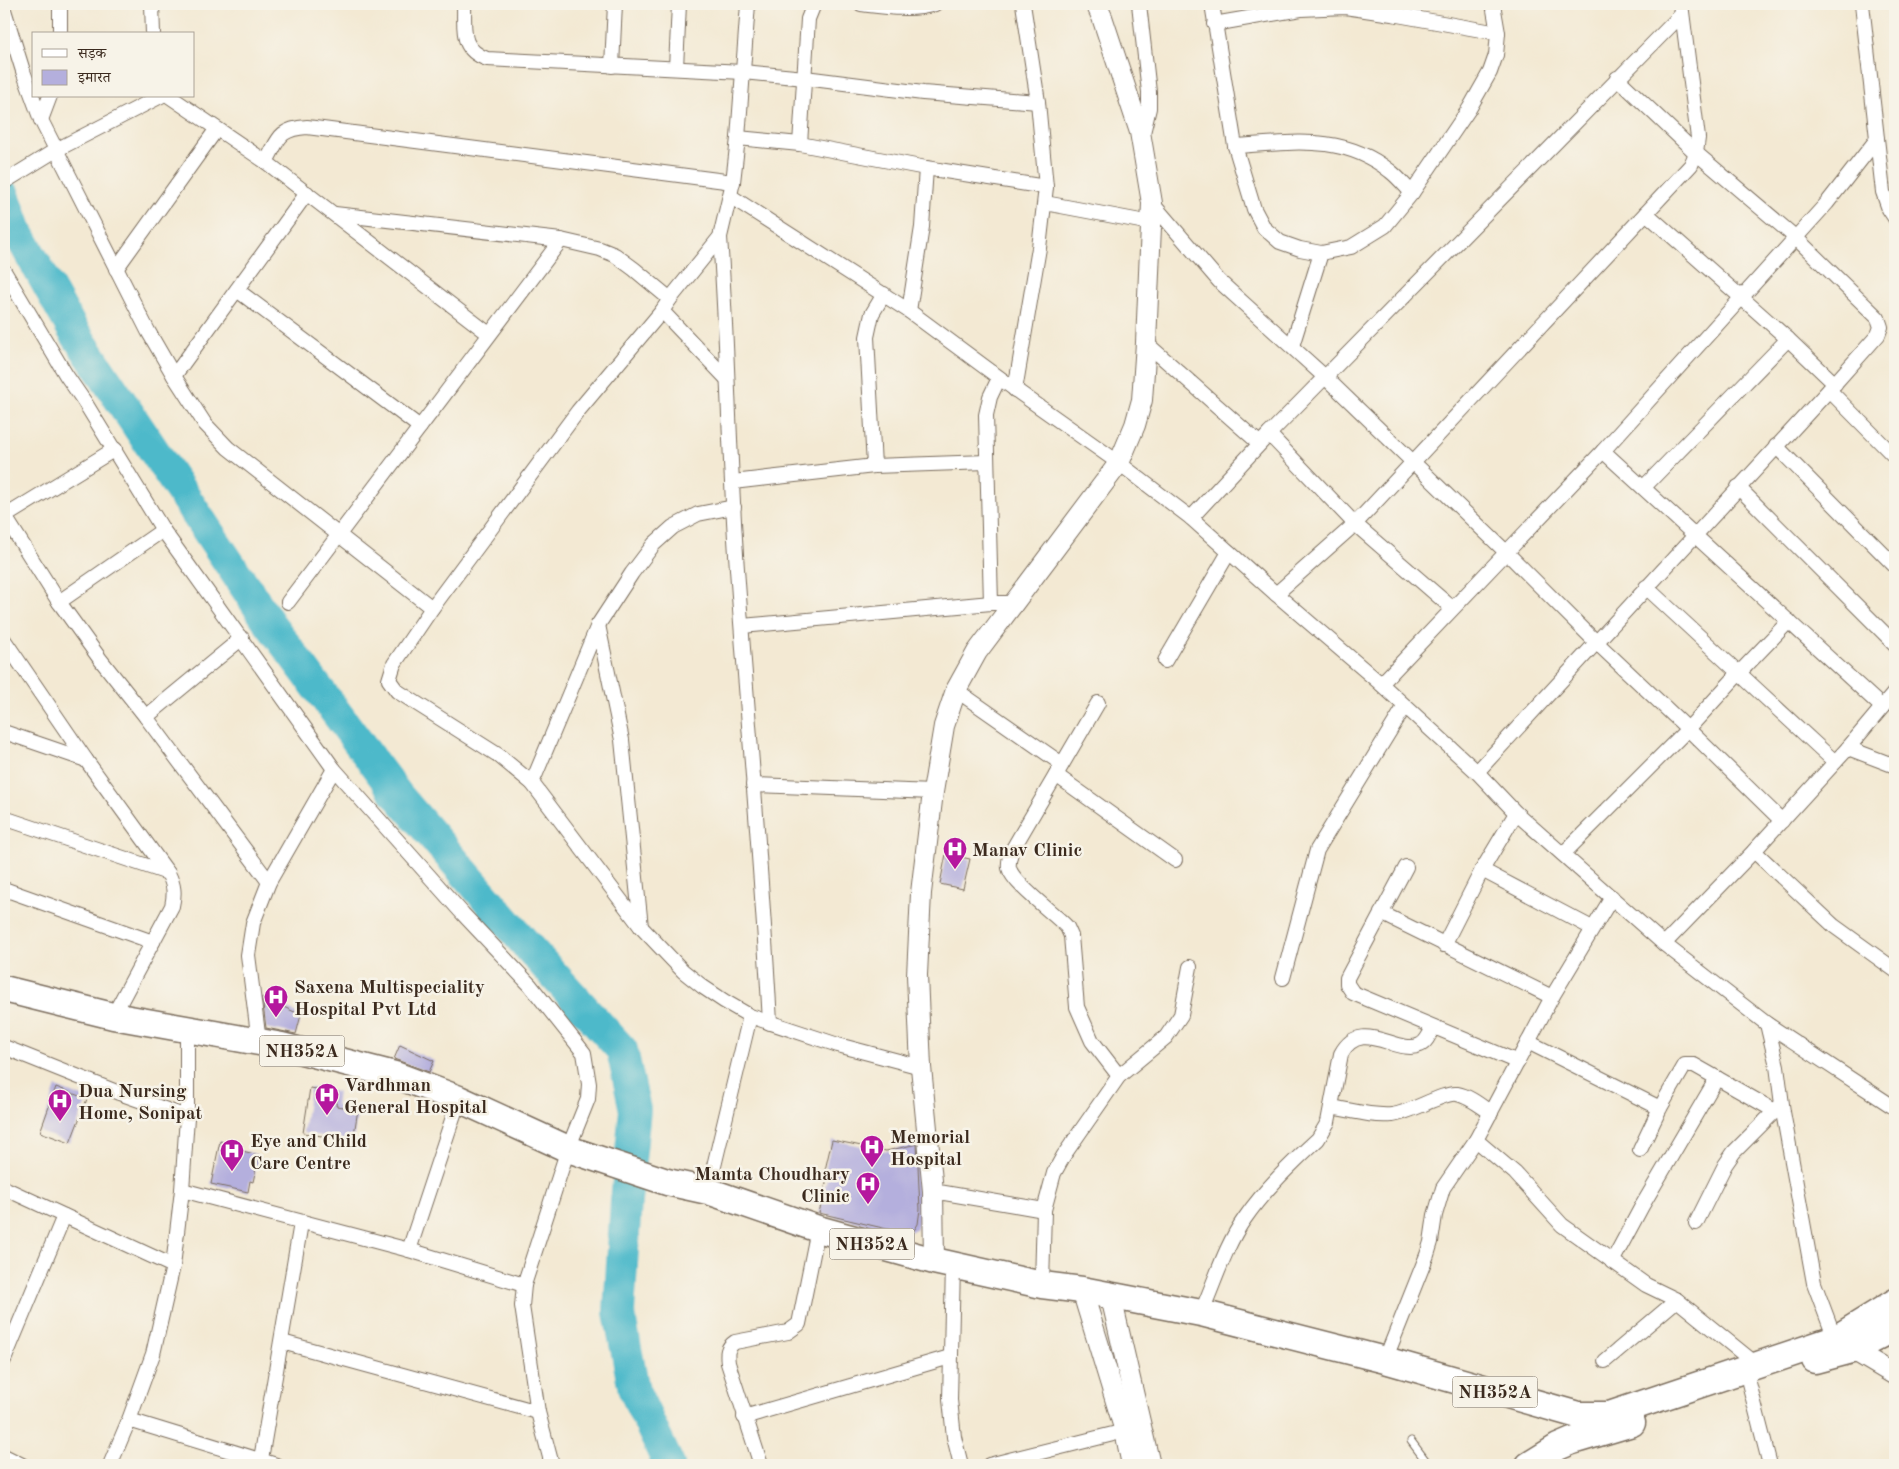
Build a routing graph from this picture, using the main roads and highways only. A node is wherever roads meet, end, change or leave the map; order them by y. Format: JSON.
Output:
{"nodes":[{"id":1,"x":4,"y":989,"type":"edge"},
{"id":2,"x":1895,"y":1302,"type":"edge"},
{"id":3,"x":1895,"y":1328,"type":"edge"},
{"id":4,"x":1843,"y":1345,"type":"junction"},
{"id":5,"x":1753,"y":1374,"type":"junction"},
{"id":6,"x":1529,"y":1465,"type":"edge"}],
"edges":[{"from":1,"to":5,"type":"highway","number":"NH352A"},
{"from":2,"to":4,"type":"highway","number":"NH352A"},
{"from":3,"to":4,"type":"highway"},
{"from":4,"to":5,"type":"highway","number":"NH352A"},
{"from":5,"to":6,"type":"highway"}]}
